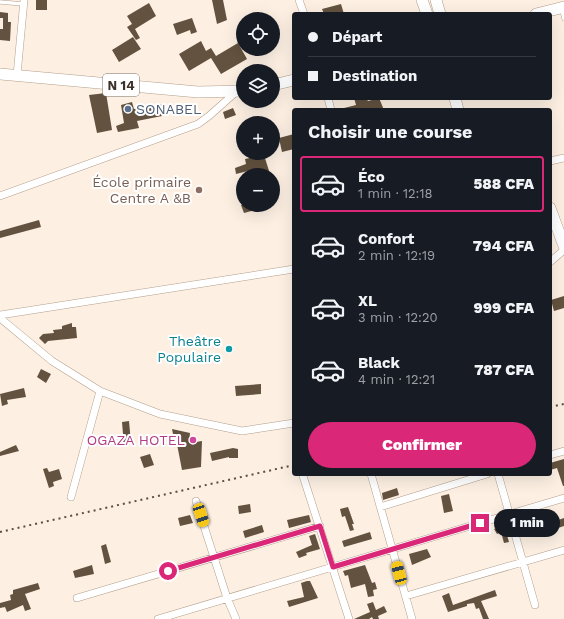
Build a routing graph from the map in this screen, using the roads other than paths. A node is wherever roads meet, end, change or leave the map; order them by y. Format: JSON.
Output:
{"nodes":[{"id":1,"x":299,"y":0,"type":"edge"},
{"id":2,"x":422,"y":0,"type":"edge"},
{"id":3,"x":436,"y":0,"type":"edge"},
{"id":4,"x":0,"y":2,"type":"edge"},
{"id":5,"x":23,"y":2,"type":"edge"},
{"id":6,"x":562,"y":7,"type":"edge"},
{"id":7,"x":303,"y":12,"type":"edge"},
{"id":8,"x":426,"y":12,"type":"edge"},
{"id":9,"x":439,"y":12,"type":"edge"},
{"id":10,"x":543,"y":12,"type":"edge"},
{"id":11,"x":564,"y":19,"type":"edge"},
{"id":12,"x":0,"y":74,"type":"edge"},
{"id":13,"x":17,"y":75,"type":"junction"},
{"id":14,"x":292,"y":80,"type":"edge"},
{"id":15,"x":280,"y":83,"type":"edge"},
{"id":16,"x":236,"y":92,"type":"edge"},
{"id":17,"x":236,"y":94,"type":"edge"},
{"id":18,"x":564,"y":158,"type":"edge"},
{"id":19,"x":552,"y":161,"type":"edge"},
{"id":20,"x":0,"y":196,"type":"edge"},
{"id":21,"x":552,"y":213,"type":"edge"},
{"id":22,"x":564,"y":246,"type":"edge"},
{"id":23,"x":564,"y":250,"type":"edge"},
{"id":24,"x":552,"y":260,"type":"edge"},
{"id":25,"x":292,"y":269,"type":"edge"},
{"id":26,"x":0,"y":316,"type":"edge"},
{"id":27,"x":100,"y":391,"type":"junction"},
{"id":28,"x":292,"y":423,"type":"edge"},
{"id":29,"x":564,"y":450,"type":"edge"},
{"id":30,"x":552,"y":454,"type":"edge"},
{"id":31,"x":303,"y":476,"type":"dead end"},
{"id":32,"x":372,"y":476,"type":"edge"},
{"id":33,"x":481,"y":476,"type":"edge"},
{"id":34,"x":499,"y":476,"type":"edge"},
{"id":35,"x":71,"y":497,"type":"dead end"},
{"id":36,"x":564,"y":498,"type":"edge"},
{"id":37,"x":196,"y":501,"type":"dead end"},
{"id":38,"x":380,"y":507,"type":"junction"},
{"id":39,"x":510,"y":514,"type":"junction"},
{"id":40,"x":320,"y":526,"type":"junction"},
{"id":41,"x":392,"y":549,"type":"junction"},
{"id":42,"x":564,"y":550,"type":"edge"},
{"id":43,"x":214,"y":557,"type":"junction"},
{"id":44,"x":523,"y":562,"type":"junction"},
{"id":45,"x":333,"y":567,"type":"junction"},
{"id":46,"x":406,"y":596,"type":"junction"},
{"id":47,"x":77,"y":598,"type":"dead end"},
{"id":48,"x":227,"y":598,"type":"junction"},
{"id":49,"x":535,"y":606,"type":"dead end"},
{"id":50,"x":158,"y":619,"type":"edge"},
{"id":51,"x":236,"y":619,"type":"edge"},
{"id":52,"x":349,"y":619,"type":"edge"},
{"id":53,"x":412,"y":619,"type":"edge"}],
"edges":[{"from":1,"to":7,"type":"street"},
{"from":2,"to":8,"type":"main road"},
{"from":3,"to":9,"type":"main road"},
{"from":4,"to":5,"type":"lane"},
{"from":5,"to":13,"type":"street"},
{"from":6,"to":10,"type":"main road"},
{"from":6,"to":11,"type":"lane"},
{"from":12,"to":13,"type":"main road","number":"N 14"},
{"from":13,"to":16,"type":"main road","number":"N 14"},
{"from":14,"to":15,"type":"main road"},
{"from":17,"to":20,"type":"street"},
{"from":18,"to":19,"type":"street"},
{"from":21,"to":22,"type":"main road"},
{"from":23,"to":24,"type":"street"},
{"from":25,"to":26,"type":"street"},
{"from":26,"to":27,"type":"street"},
{"from":27,"to":28,"type":"street"},
{"from":27,"to":35,"type":"street"},
{"from":29,"to":30,"type":"street"},
{"from":31,"to":40,"type":"street"},
{"from":32,"to":38,"type":"street"},
{"from":33,"to":38,"type":"street"},
{"from":34,"to":39,"type":"street"},
{"from":36,"to":39,"type":"street"},
{"from":37,"to":43,"type":"street"},
{"from":38,"to":41,"type":"street"},
{"from":39,"to":41,"type":"street"},
{"from":39,"to":44,"type":"street"},
{"from":40,"to":43,"type":"street"},
{"from":40,"to":45,"type":"street"},
{"from":41,"to":45,"type":"street"},
{"from":41,"to":46,"type":"street"},
{"from":42,"to":44,"type":"street"},
{"from":43,"to":47,"type":"street"},
{"from":43,"to":48,"type":"street"},
{"from":44,"to":46,"type":"street"},
{"from":44,"to":49,"type":"street"},
{"from":45,"to":48,"type":"street"},
{"from":45,"to":52,"type":"street"},
{"from":46,"to":53,"type":"street"},
{"from":48,"to":50,"type":"street"},
{"from":48,"to":51,"type":"street"}]}
